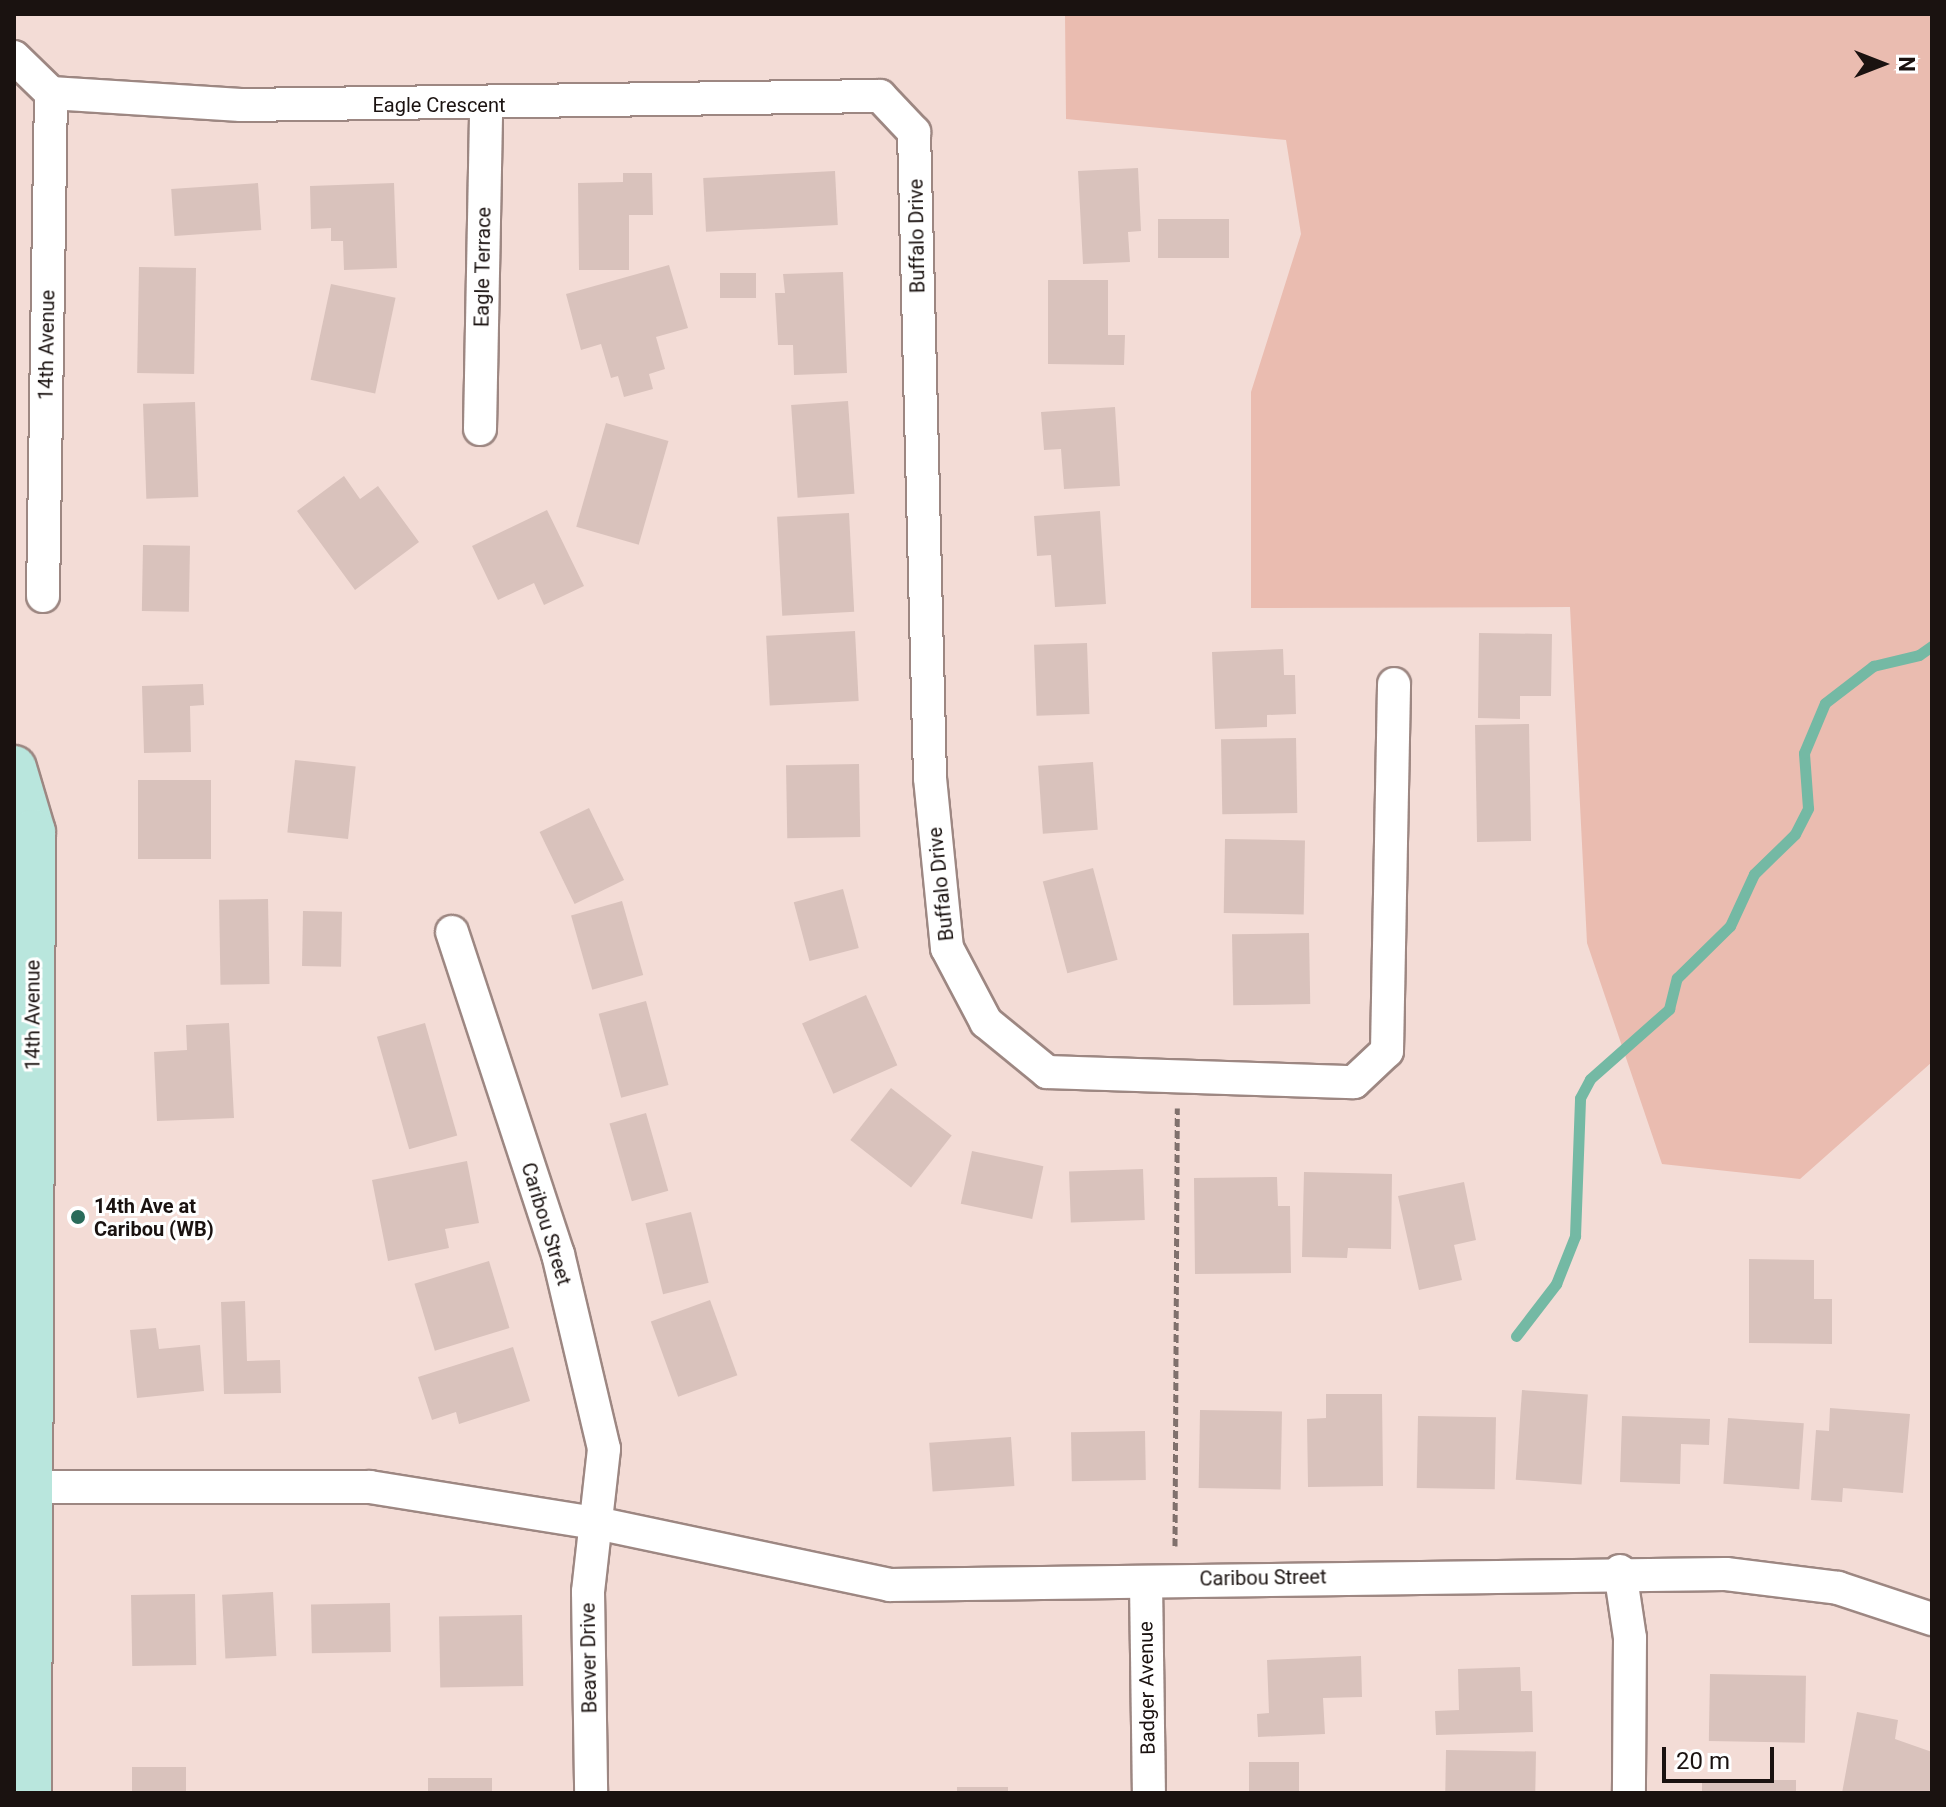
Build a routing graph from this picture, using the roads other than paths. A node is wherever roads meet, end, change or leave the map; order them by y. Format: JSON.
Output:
{"nodes":[{"id":1,"x":14,"y":57,"type":"edge"},
{"id":2,"x":51,"y":93,"type":"junction"},
{"id":3,"x":880,"y":96,"type":"joint"},
{"id":4,"x":486,"y":105,"type":"junction"},
{"id":5,"x":480,"y":429,"type":"dead end"},
{"id":6,"x":43,"y":596,"type":"dead end"},
{"id":7,"x":1394,"y":684,"type":"dead end"},
{"id":8,"x":14,"y":768,"type":"edge"},
{"id":9,"x":452,"y":932,"type":"dead end"},
{"id":10,"x":30,"y":1487,"type":"junction"},
{"id":11,"x":596,"y":1523,"type":"junction"},
{"id":12,"x":1620,"y":1571,"type":"junction"},
{"id":13,"x":1146,"y":1583,"type":"junction"},
{"id":14,"x":1932,"y":1619,"type":"edge"},
{"id":15,"x":29,"y":1793,"type":"edge"},
{"id":16,"x":591,"y":1793,"type":"edge"},
{"id":17,"x":1149,"y":1793,"type":"edge"},
{"id":18,"x":1629,"y":1793,"type":"edge"}],
"edges":[{"from":1,"to":2,"type":"street"},
{"from":2,"to":4,"type":"street","name":"Eagle Crescent"},
{"from":2,"to":6,"type":"street","name":"14th Avenue"},
{"from":3,"to":4,"type":"street","name":"Eagle Crescent"},
{"from":3,"to":7,"type":"street","name":"Buffalo Drive"},
{"from":4,"to":5,"type":"street","name":"Eagle Terrace"},
{"from":8,"to":10,"type":"street","name":"14th Avenue"},
{"from":9,"to":11,"type":"street","name":"Caribou Street"},
{"from":10,"to":11,"type":"street","name":"Caribou Street"},
{"from":10,"to":15,"type":"street","name":"14th Avenue"},
{"from":11,"to":13,"type":"street","name":"Caribou Street"},
{"from":11,"to":16,"type":"street","name":"Beaver Drive"},
{"from":12,"to":13,"type":"street","name":"Caribou Street"},
{"from":12,"to":14,"type":"street","name":"Caribou Street"},
{"from":12,"to":18,"type":"street"},
{"from":13,"to":17,"type":"street","name":"Badger Avenue"}]}
